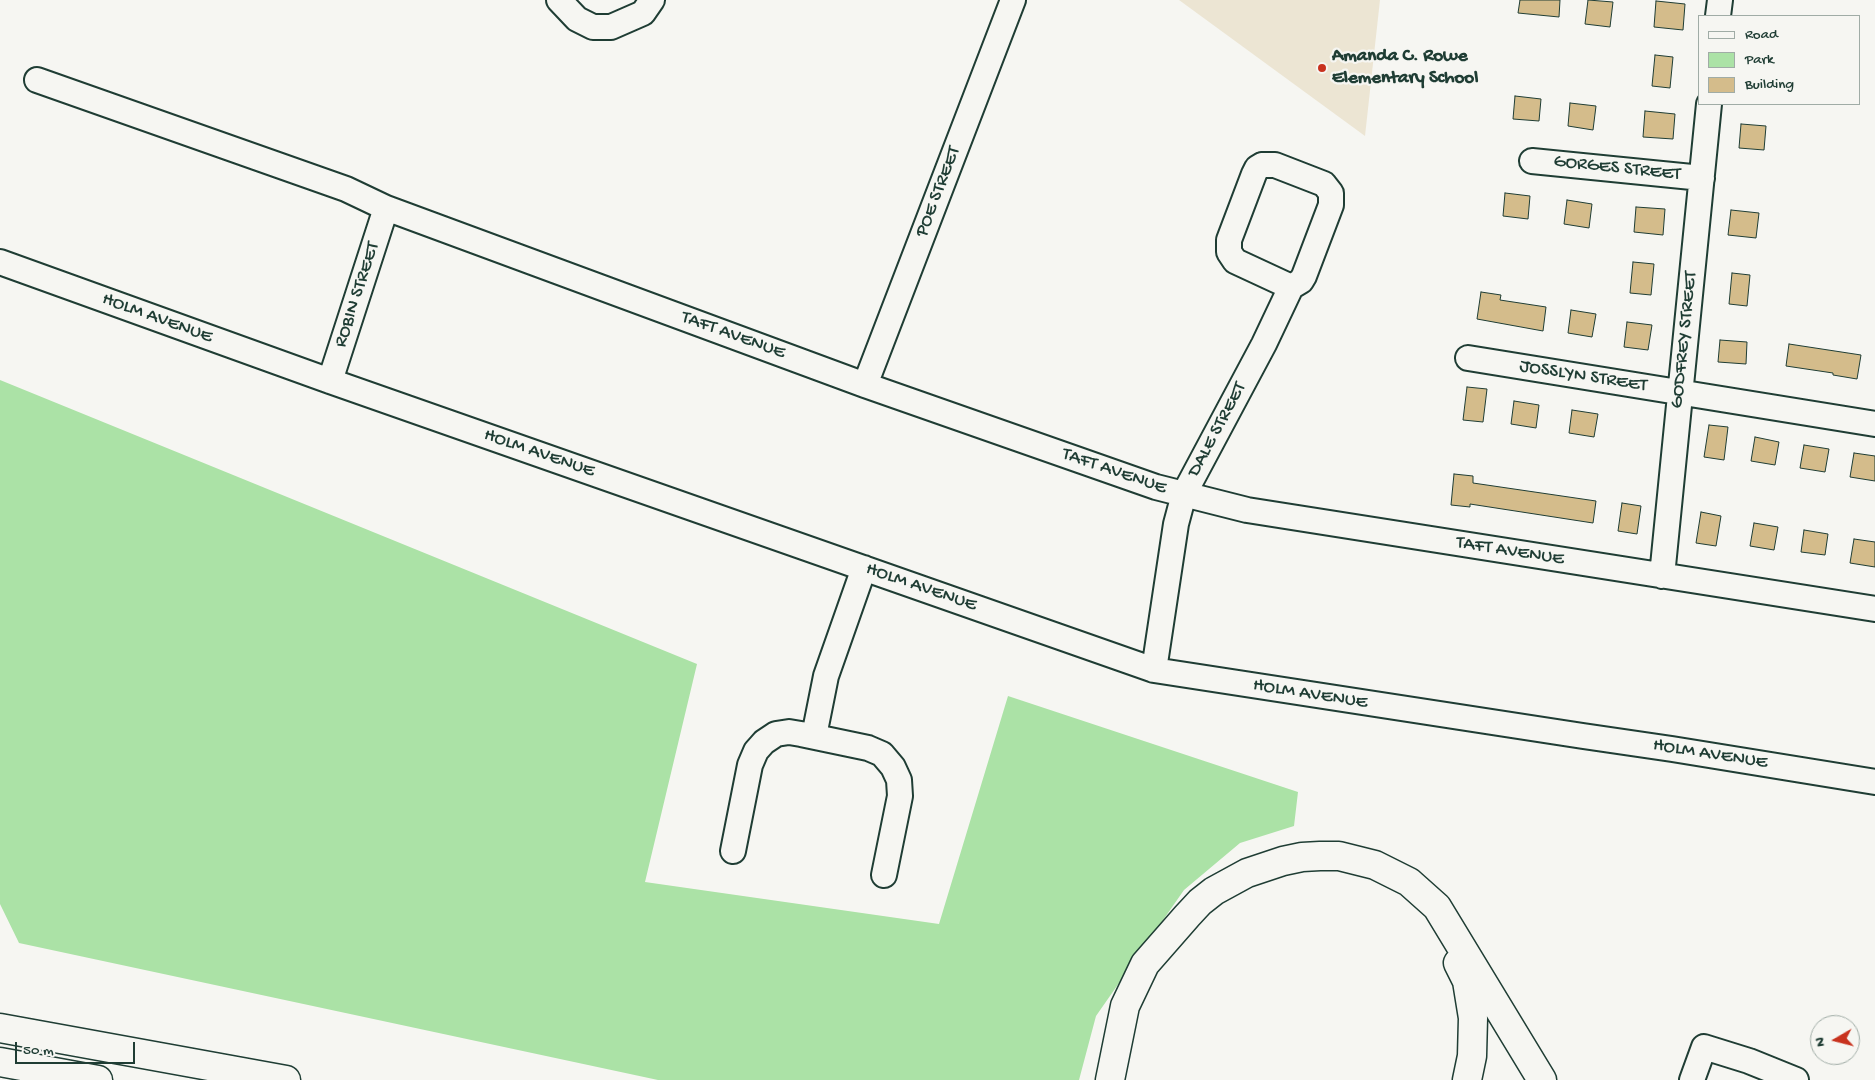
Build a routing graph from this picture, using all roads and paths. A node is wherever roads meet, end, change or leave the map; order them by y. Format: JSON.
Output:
{"nodes":[{"id":1,"x":559,"y":0,"type":"edge"},
{"id":2,"x":652,"y":0,"type":"edge"},
{"id":3,"x":1013,"y":0,"type":"edge"},
{"id":4,"x":1720,"y":0,"type":"edge"},
{"id":5,"x":1718,"y":15,"type":"edge"},
{"id":6,"x":37,"y":80,"type":"dead end"},
{"id":7,"x":1709,"y":105,"type":"edge"},
{"id":8,"x":1532,"y":161,"type":"dead end"},
{"id":9,"x":1702,"y":178,"type":"junction"},
{"id":10,"x":386,"y":208,"type":"junction"},
{"id":11,"x":0,"y":262,"type":"edge"},
{"id":12,"x":1291,"y":287,"type":"junction"},
{"id":13,"x":1468,"y":358,"type":"dead end"},
{"id":14,"x":330,"y":381,"type":"junction"},
{"id":15,"x":865,"y":385,"type":"junction"},
{"id":16,"x":1680,"y":392,"type":"junction"},
{"id":17,"x":1875,"y":424,"type":"edge"},
{"id":18,"x":1184,"y":494,"type":"junction"},
{"id":19,"x":864,"y":568,"type":"junction"},
{"id":20,"x":1662,"y":576,"type":"junction"},
{"id":21,"x":1875,"y":610,"type":"edge"},
{"id":22,"x":1154,"y":670,"type":"junction"},
{"id":23,"x":814,"y":736,"type":"junction"},
{"id":24,"x":1875,"y":782,"type":"edge"},
{"id":25,"x":733,"y":851,"type":"dead end"},
{"id":26,"x":884,"y":875,"type":"dead end"},
{"id":27,"x":0,"y":1028,"type":"edge"},
{"id":28,"x":0,"y":1062,"type":"edge"},
{"id":29,"x":1746,"y":1071,"type":"edge"},
{"id":30,"x":98,"y":1080,"type":"edge"},
{"id":31,"x":286,"y":1080,"type":"edge"},
{"id":32,"x":1110,"y":1080,"type":"edge"},
{"id":33,"x":1124,"y":1080,"type":"edge"},
{"id":34,"x":1467,"y":1080,"type":"edge"},
{"id":35,"x":1542,"y":1080,"type":"edge"},
{"id":36,"x":1692,"y":1080,"type":"edge"},
{"id":37,"x":1796,"y":1080,"type":"edge"}],
"edges":[{"from":1,"to":2,"type":"street"},
{"from":3,"to":15,"type":"street","name":"POE STREET"},
{"from":4,"to":5,"type":"street"},
{"from":6,"to":10,"type":"street","name":"TAFT AVENUE"},
{"from":7,"to":9,"type":"street","name":"GODFREY STREET"},
{"from":8,"to":9,"type":"street","name":"GORGES STREET"},
{"from":9,"to":16,"type":"street","name":"GODFREY STREET"},
{"from":10,"to":14,"type":"street","name":"ROBIN STREET"},
{"from":10,"to":15,"type":"street","name":"TAFT AVENUE"},
{"from":11,"to":14,"type":"street","name":"HOLM AVENUE"},
{"from":12,"to":12,"type":"street"},
{"from":12,"to":18,"type":"street","name":"DALE STREET"},
{"from":13,"to":16,"type":"street","name":"JOSSLYN STREET"},
{"from":14,"to":19,"type":"street","name":"HOLM AVENUE"},
{"from":15,"to":18,"type":"street","name":"TAFT AVENUE"},
{"from":16,"to":17,"type":"street","name":"JOSSLYN STREET"},
{"from":16,"to":20,"type":"street","name":"GODFREY STREET"},
{"from":18,"to":20,"type":"street","name":"TAFT AVENUE"},
{"from":18,"to":22,"type":"street","name":"DALE STREET"},
{"from":19,"to":22,"type":"street","name":"HOLM AVENUE"},
{"from":19,"to":23,"type":"street"},
{"from":20,"to":21,"type":"street","name":"TAFT AVENUE"},
{"from":22,"to":24,"type":"street","name":"HOLM AVENUE"},
{"from":23,"to":25,"type":"street"},
{"from":23,"to":26,"type":"street"},
{"from":27,"to":31,"type":"highway"},
{"from":28,"to":30,"type":"highway"},
{"from":29,"to":36,"type":"street"},
{"from":29,"to":37,"type":"street"},
{"from":32,"to":35,"type":"highway"},
{"from":33,"to":34,"type":"highway"}]}
